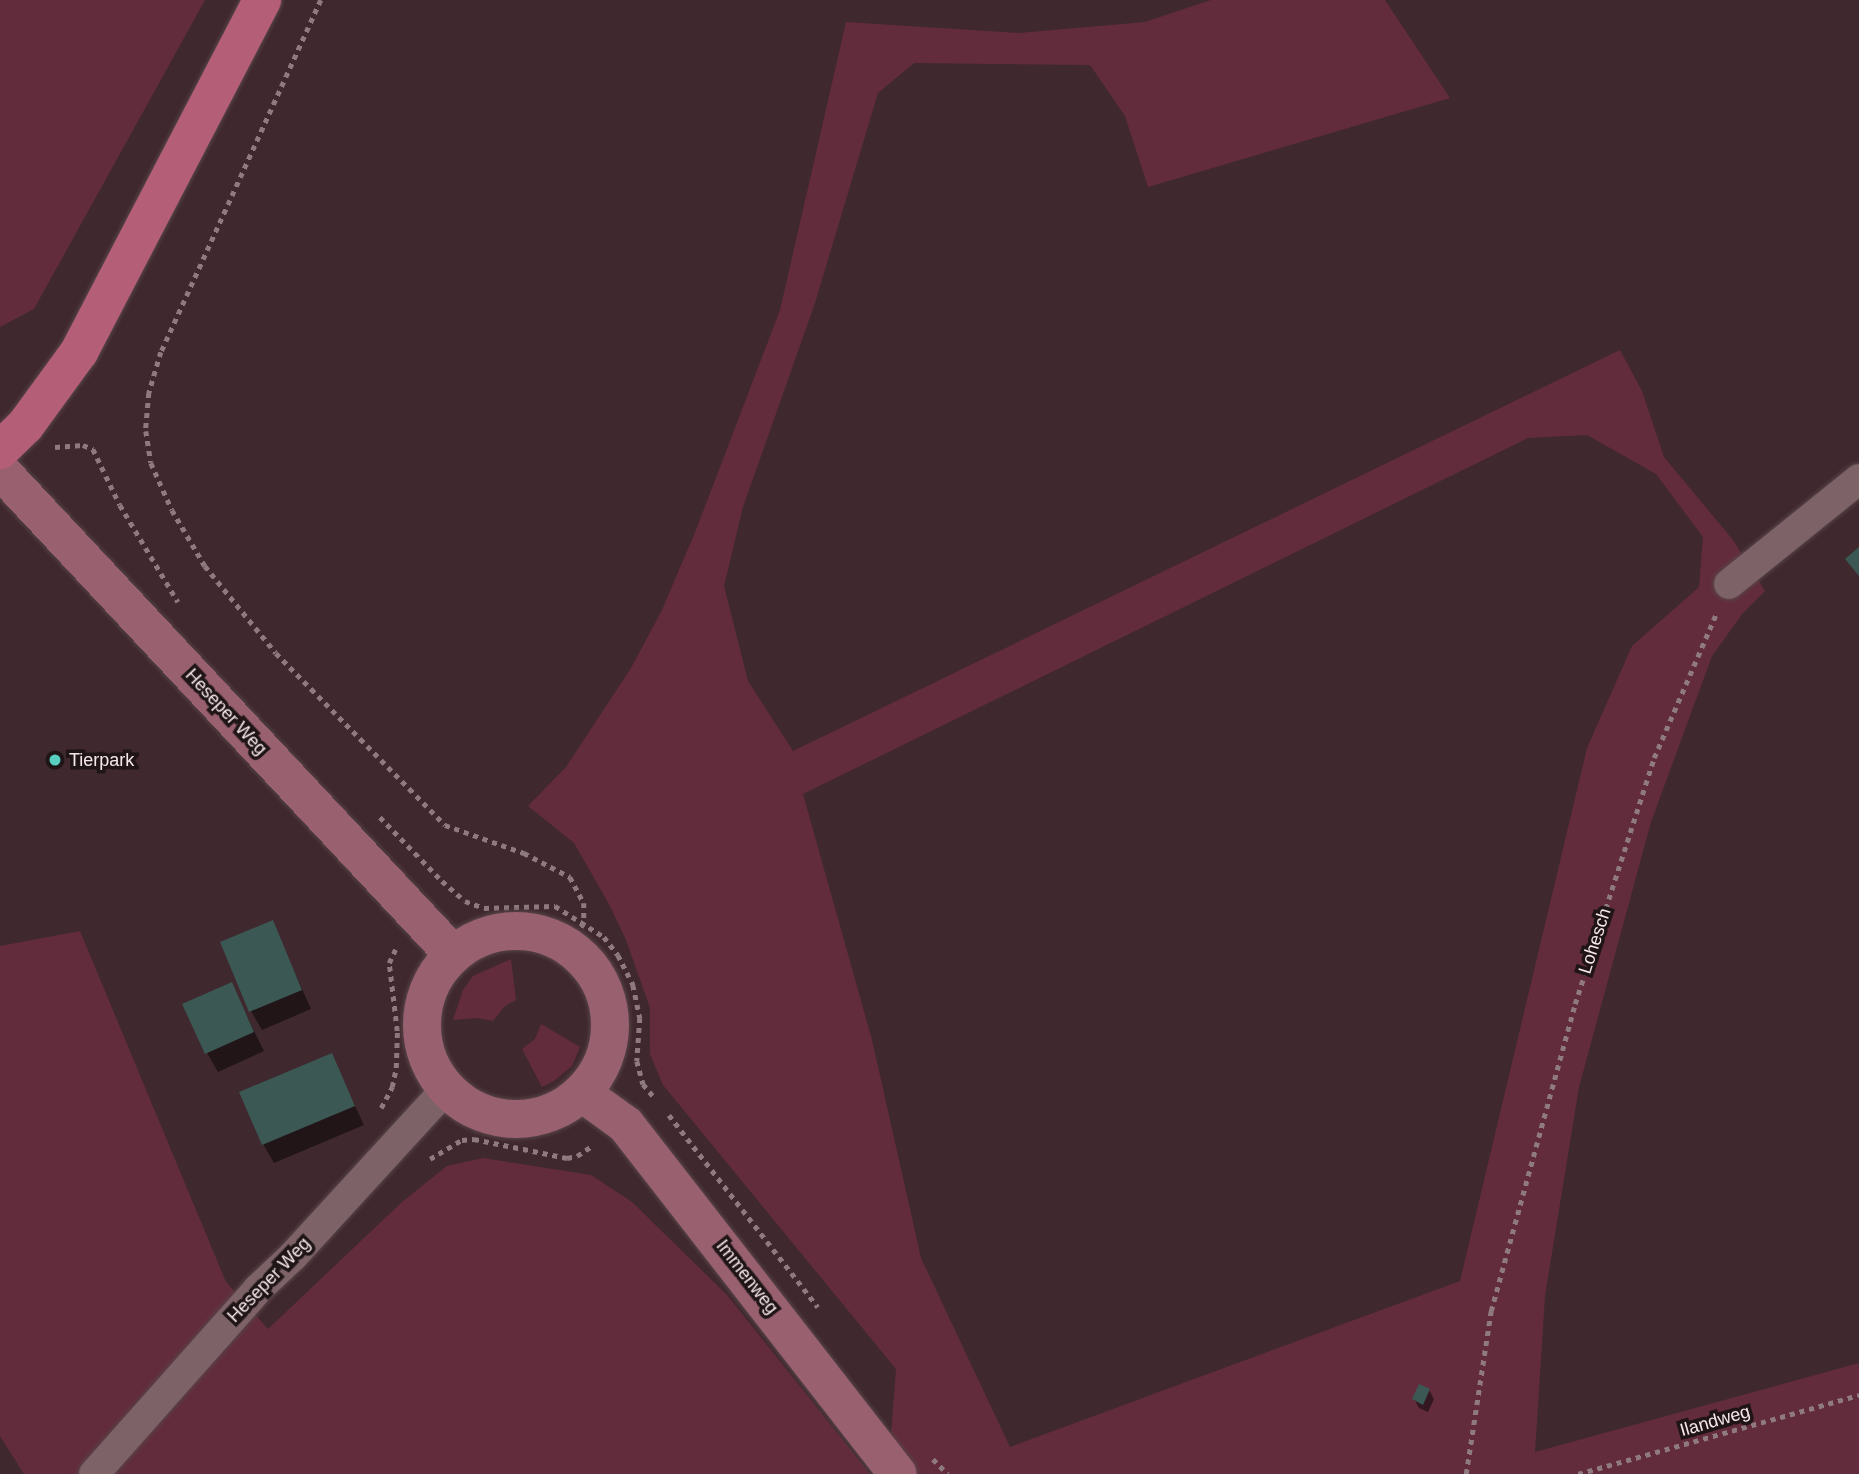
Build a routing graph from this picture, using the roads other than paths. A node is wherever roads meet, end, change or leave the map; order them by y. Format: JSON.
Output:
{"nodes":[{"id":1,"x":262,"y":0,"type":"edge"},
{"id":2,"x":13,"y":438,"type":"edge"},
{"id":3,"x":0,"y":470,"type":"edge"},
{"id":4,"x":1859,"y":479,"type":"edge"},
{"id":5,"x":1729,"y":584,"type":"road end"},
{"id":6,"x":452,"y":953,"type":"junction"},
{"id":7,"x":446,"y":1089,"type":"junction"},
{"id":8,"x":582,"y":1093,"type":"junction"},
{"id":9,"x":94,"y":1474,"type":"edge"},
{"id":10,"x":898,"y":1474,"type":"edge"}],
"edges":[{"from":1,"to":2,"type":"main road"},
{"from":3,"to":6,"type":"street","name":"Heseper Weg"},
{"from":4,"to":5,"type":"street"},
{"from":6,"to":7,"type":"street"},
{"from":6,"to":8,"type":"street"},
{"from":7,"to":8,"type":"street"},
{"from":7,"to":9,"type":"street","name":"Heseper Weg"},
{"from":8,"to":10,"type":"street","name":"Immenweg"}]}
